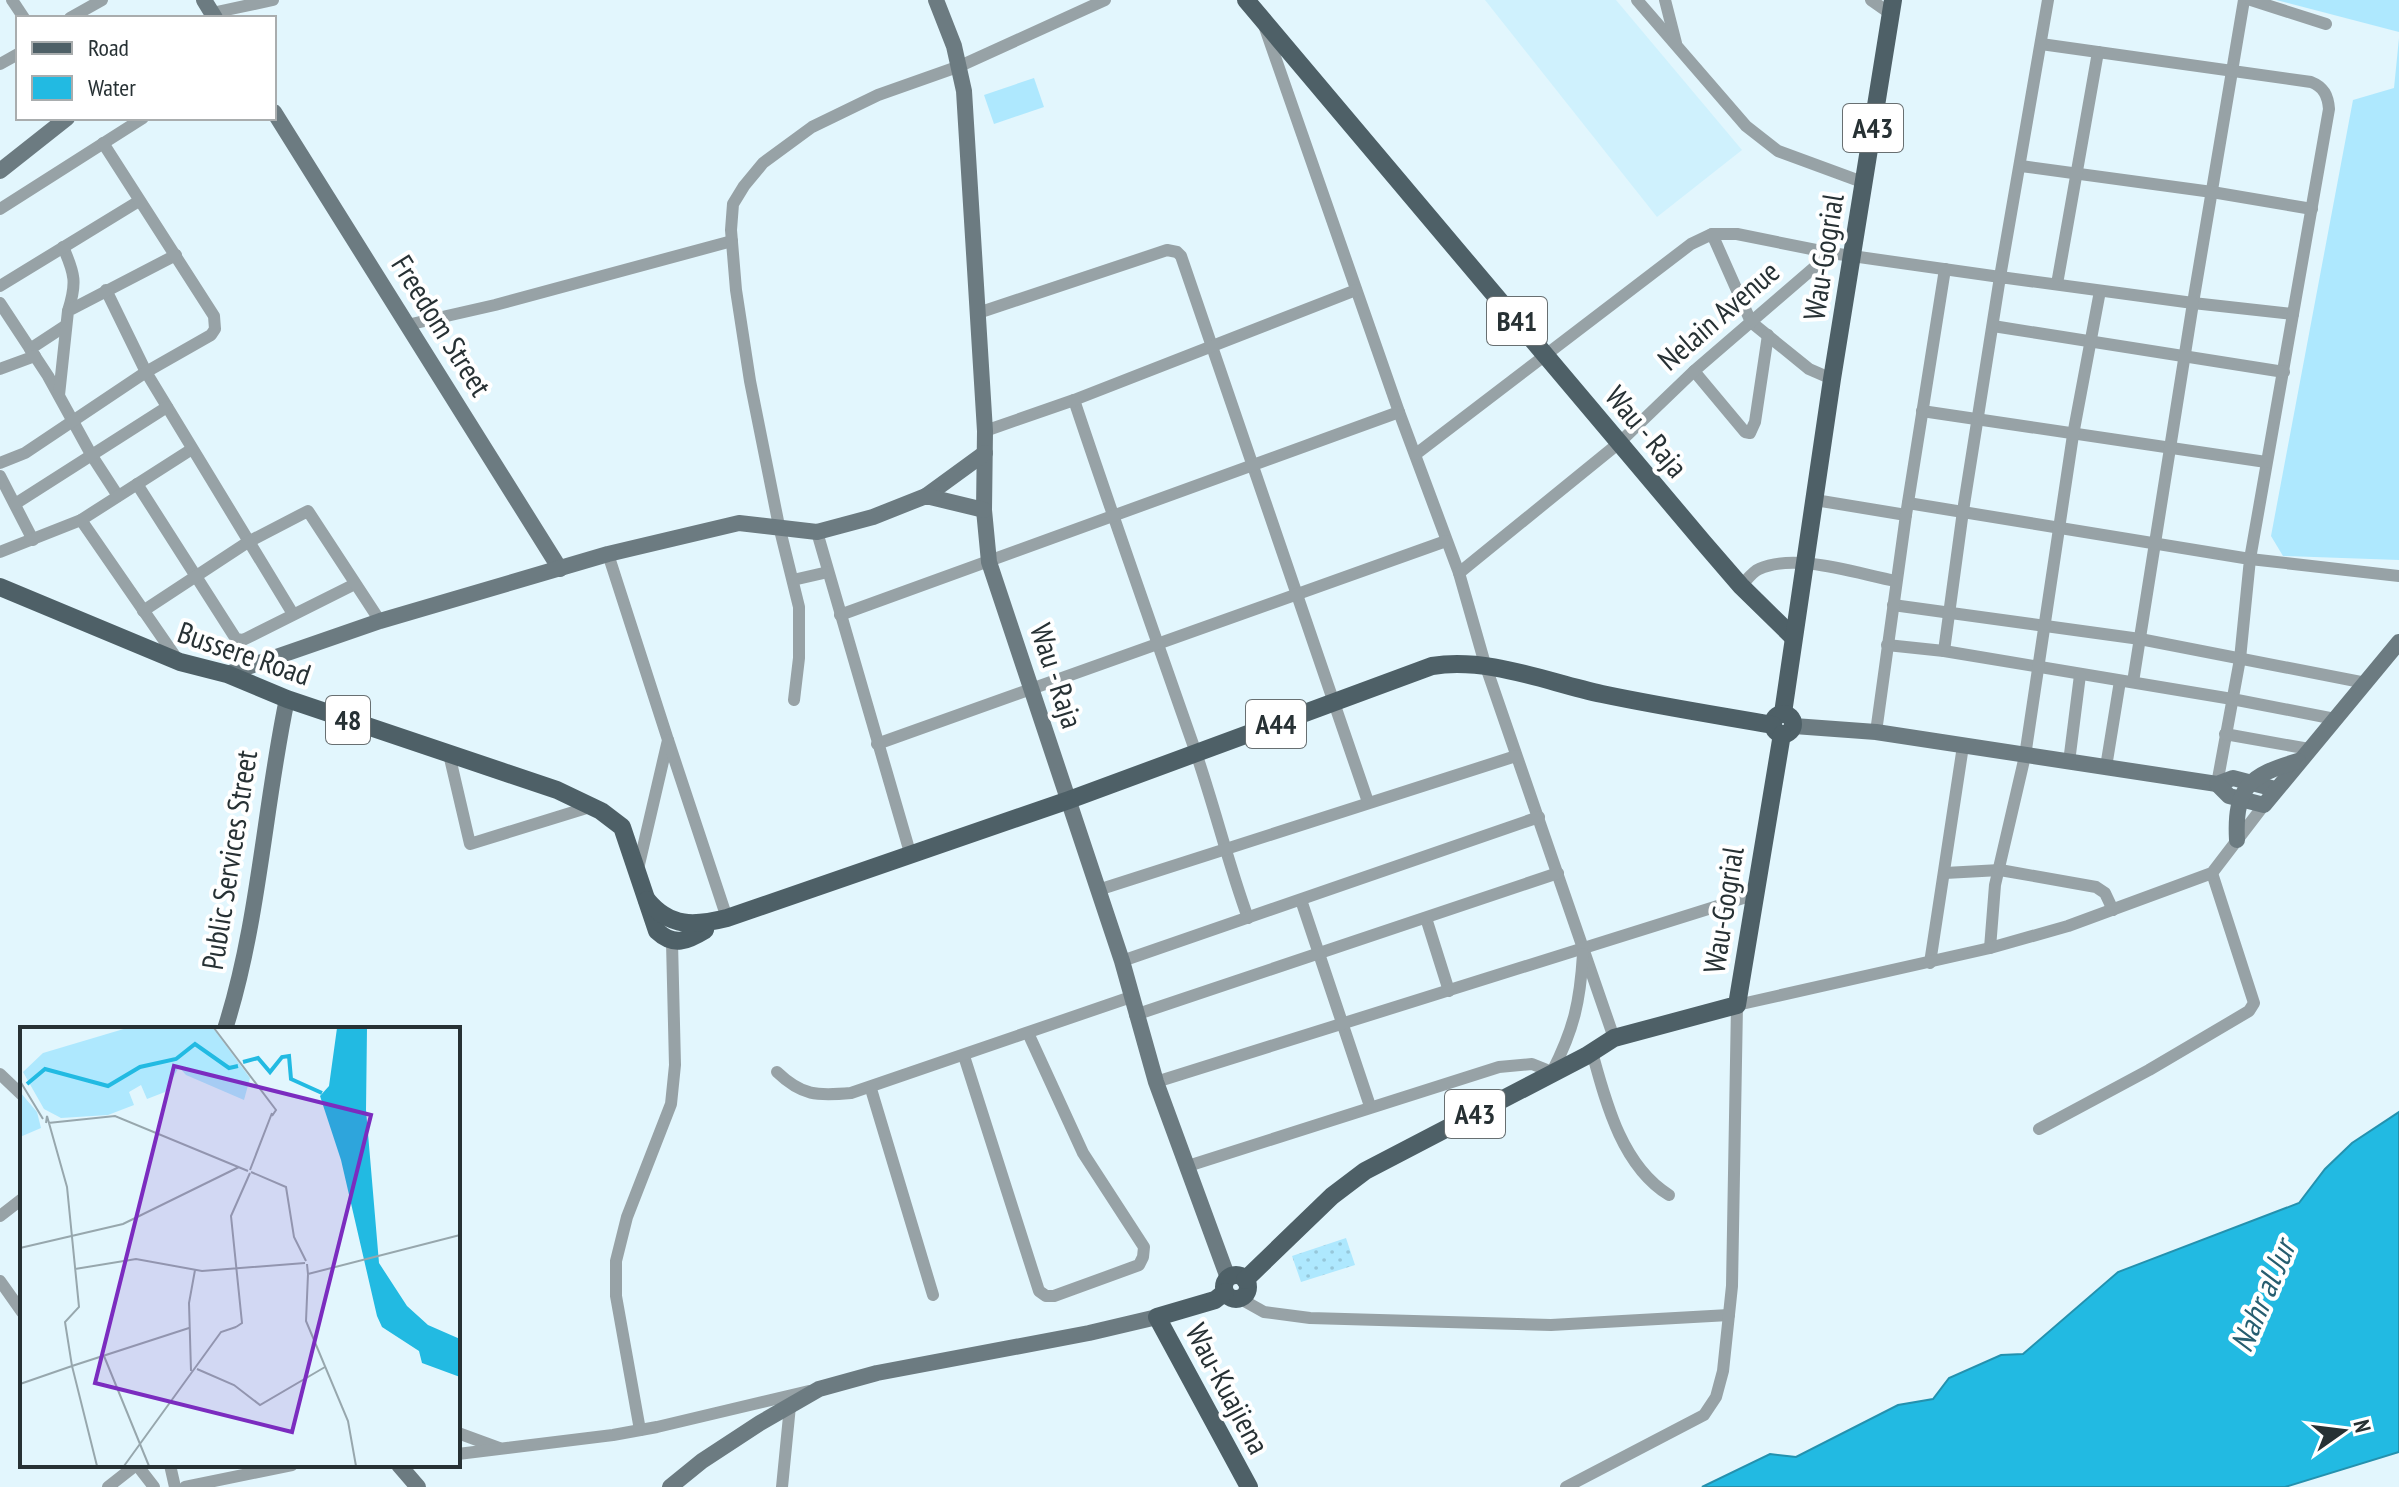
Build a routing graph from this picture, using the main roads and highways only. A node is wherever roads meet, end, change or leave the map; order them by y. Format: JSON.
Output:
{"nodes":[{"id":1,"x":1246,"y":0,"type":"edge"},
{"id":2,"x":1892,"y":7,"type":"edge"},
{"id":3,"x":0,"y":587,"type":"edge"},
{"id":4,"x":1793,"y":637,"type":"junction"},
{"id":5,"x":1783,"y":724,"type":"junction"},
{"id":6,"x":647,"y":900,"type":"junction"},
{"id":7,"x":701,"y":924,"type":"junction"},
{"id":8,"x":1157,"y":1317,"type":"joint"},
{"id":9,"x":1249,"y":1487,"type":"edge"}],
"edges":[{"from":1,"to":4,"type":"main road","name":"Wau - Raja","number":"B41"},
{"from":2,"to":4,"type":"main road","name":"Wau-Gogrial","number":"A43"},
{"from":3,"to":6,"type":"main road","name":"Bussere Road","number":"48"},
{"from":4,"to":5,"type":"main road","name":"Wau-Gogrial","number":"A43"},
{"from":5,"to":7,"type":"main road","number":"A44"},
{"from":5,"to":8,"type":"main road","name":"Wau-Gogrial","number":"A43"},
{"from":6,"to":7,"type":"main road","number":"A44"},
{"from":6,"to":7,"type":"main road","name":"Bussere Road","number":"A44"},
{"from":8,"to":9,"type":"main road","name":"Wau-Kuajiena"}]}
